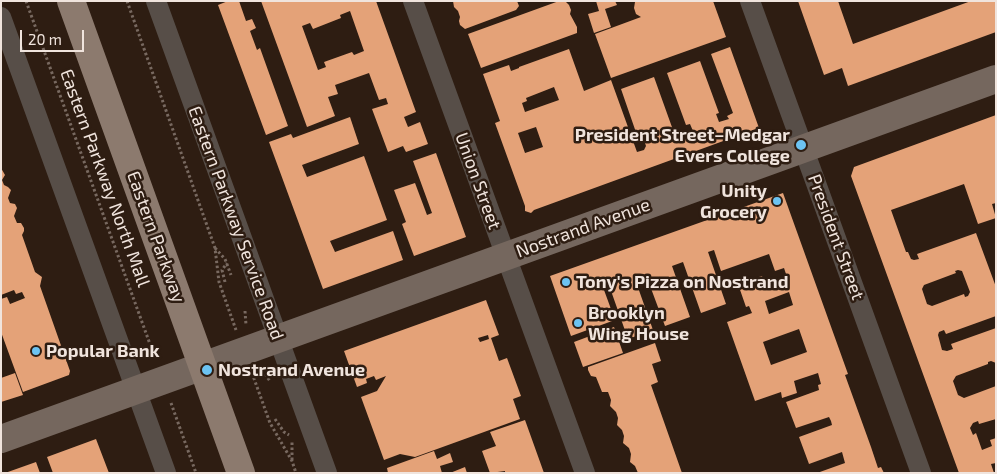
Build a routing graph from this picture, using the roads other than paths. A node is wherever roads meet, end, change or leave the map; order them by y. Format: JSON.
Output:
{"nodes":[{"id":1,"x":71,"y":1,"type":"edge"},
{"id":2,"x":156,"y":1,"type":"edge"},
{"id":3,"x":413,"y":1,"type":"edge"},
{"id":4,"x":750,"y":1,"type":"edge"},
{"id":5,"x":1,"y":17,"type":"edge"},
{"id":6,"x":996,"y":79,"type":"edge"},
{"id":7,"x":804,"y":148,"type":"junction"},
{"id":8,"x":506,"y":256,"type":"junction"},
{"id":9,"x":278,"y":339,"type":"junction"},
{"id":10,"x":202,"y":367,"type":"junction"},
{"id":11,"x":136,"y":391,"type":"junction"},
{"id":12,"x":1,"y":440,"type":"edge"},
{"id":13,"x":166,"y":473,"type":"edge"},
{"id":14,"x":241,"y":473,"type":"edge"},
{"id":15,"x":327,"y":473,"type":"edge"},
{"id":16,"x":584,"y":473,"type":"edge"},
{"id":17,"x":921,"y":473,"type":"edge"}],
"edges":[{"from":1,"to":10,"type":"main road","name":"Eastern Parkway"},
{"from":2,"to":9,"type":"street","name":"Eastern Parkway Service Road"},
{"from":3,"to":8,"type":"street","name":"Union Street"},
{"from":4,"to":7,"type":"street","name":"President Street"},
{"from":5,"to":11,"type":"street"},
{"from":6,"to":7,"type":"main road","name":"Nostrand Avenue"},
{"from":7,"to":8,"type":"main road","name":"Nostrand Avenue"},
{"from":7,"to":17,"type":"street","name":"President Street"},
{"from":8,"to":9,"type":"main road","name":"Nostrand Avenue"},
{"from":8,"to":16,"type":"street","name":"Union Street"},
{"from":9,"to":10,"type":"main road","name":"Nostrand Avenue"},
{"from":9,"to":15,"type":"street","name":"Eastern Parkway Service Road"},
{"from":10,"to":11,"type":"main road","name":"Nostrand Avenue"},
{"from":10,"to":14,"type":"main road","name":"Eastern Parkway"},
{"from":11,"to":12,"type":"main road","name":"Nostrand Avenue"},
{"from":11,"to":13,"type":"street"}]}
